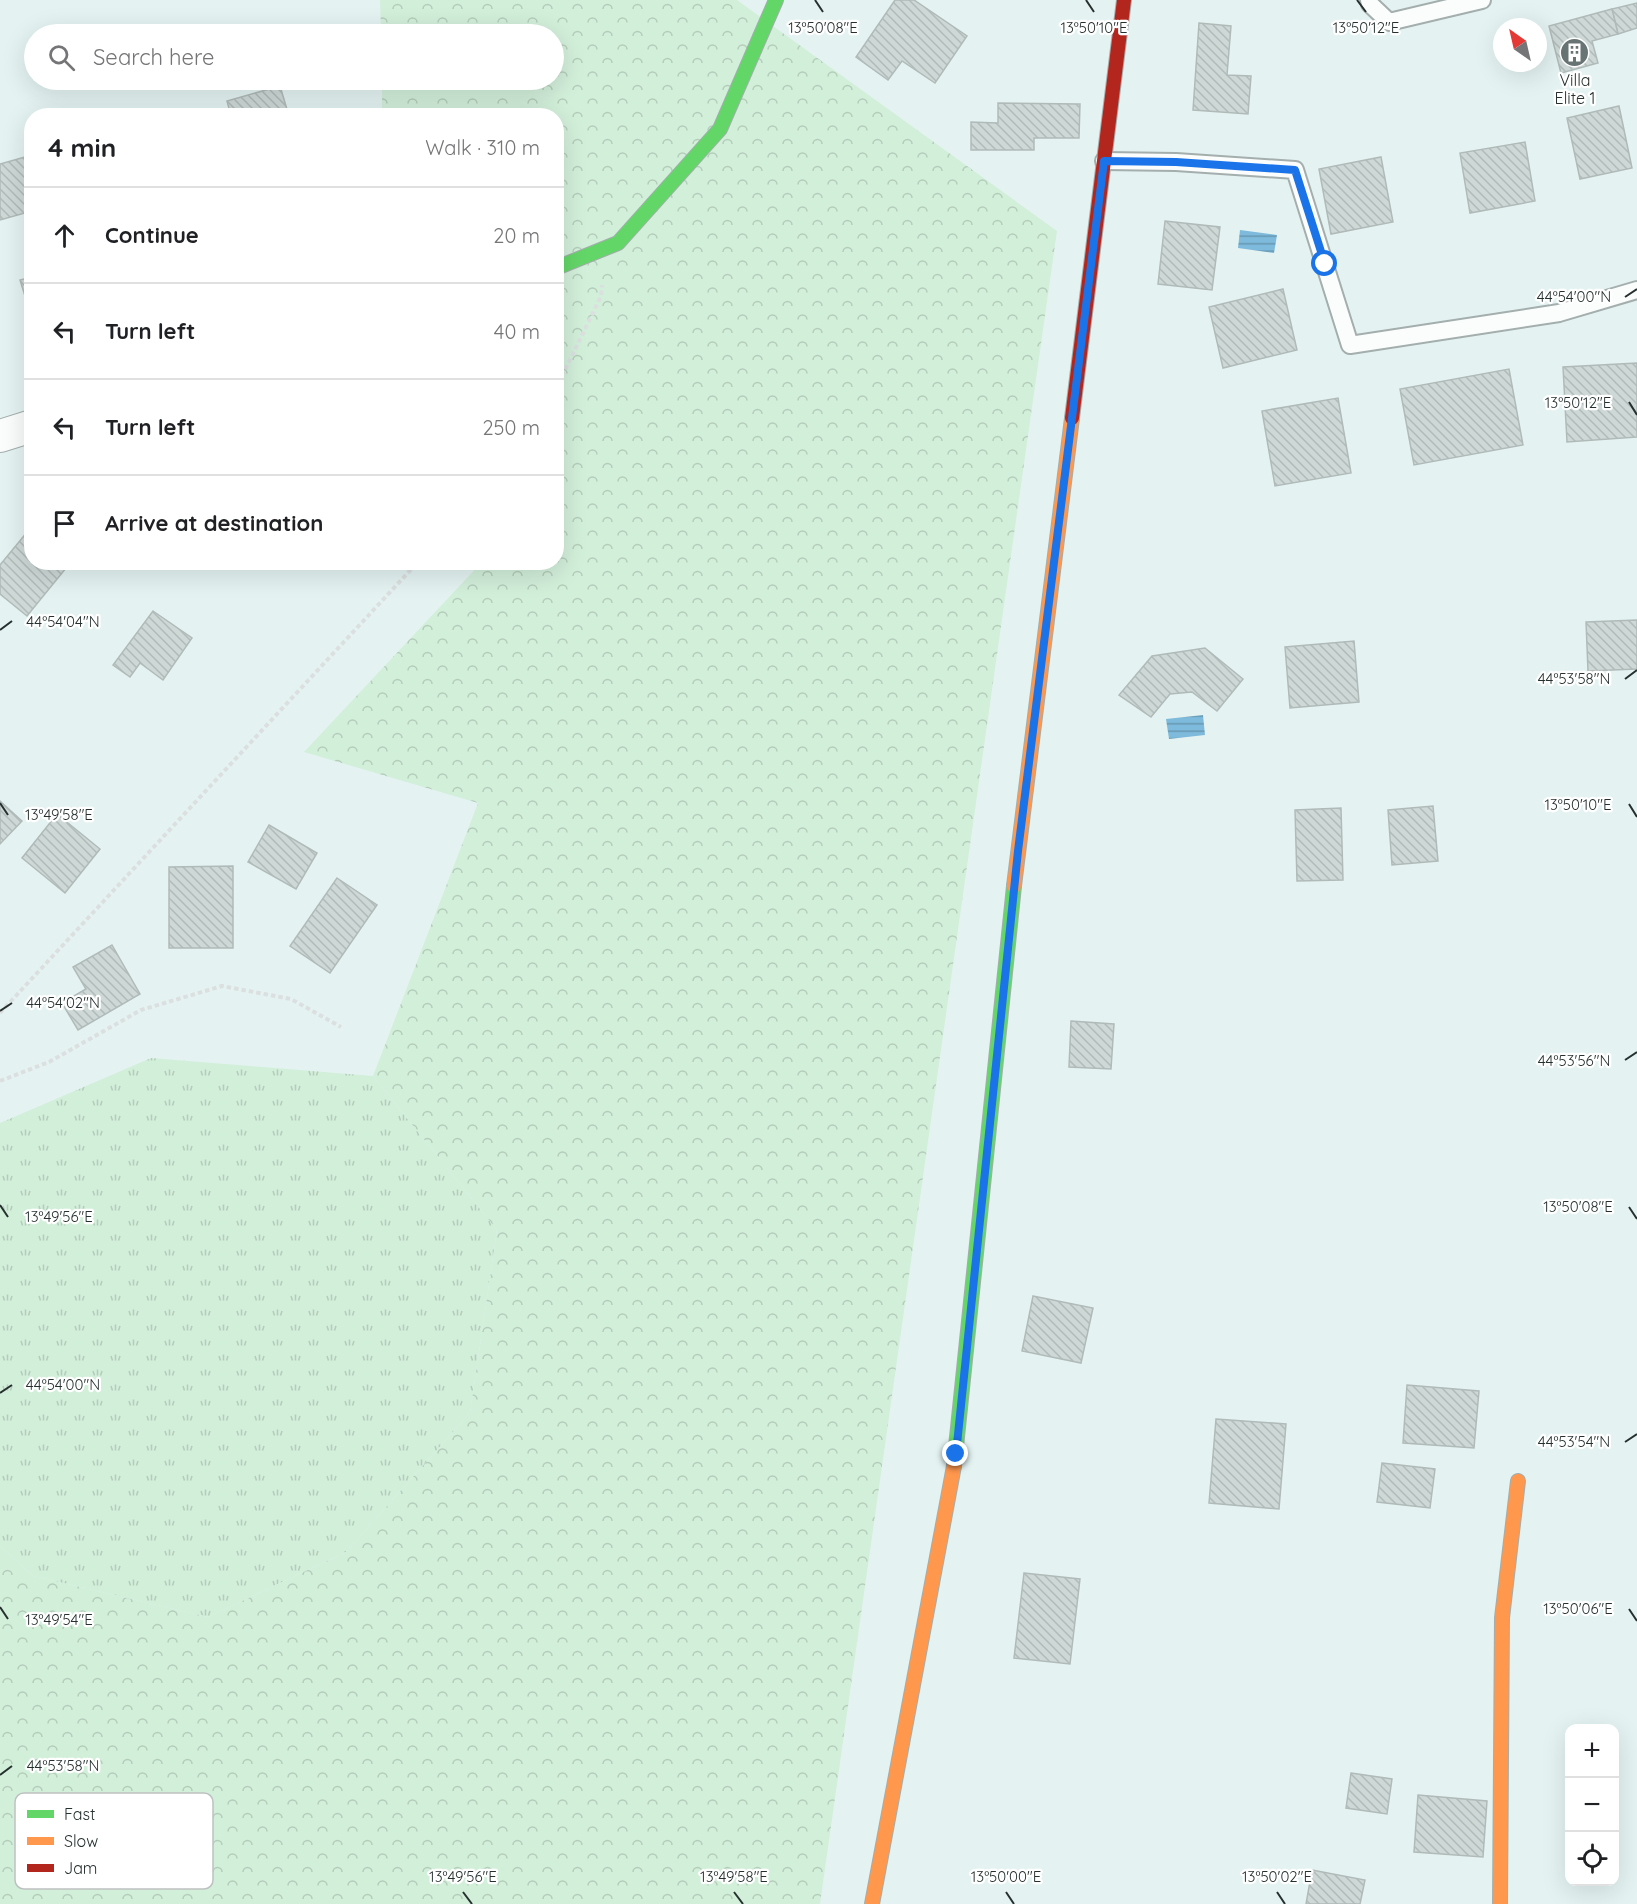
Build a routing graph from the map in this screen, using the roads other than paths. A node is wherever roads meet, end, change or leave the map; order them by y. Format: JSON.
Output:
{"nodes":[{"id":1,"x":776,"y":0,"type":"edge"},
{"id":2,"x":1124,"y":0,"type":"edge"},
{"id":3,"x":1369,"y":0,"type":"edge"},
{"id":4,"x":1482,"y":0,"type":"edge"},
{"id":5,"x":1104,"y":161,"type":"junction"},
{"id":6,"x":564,"y":265,"type":"edge"},
{"id":7,"x":1637,"y":290,"type":"edge"},
{"id":8,"x":24,"y":428,"type":"edge"},
{"id":9,"x":0,"y":436,"type":"edge"},
{"id":10,"x":1518,"y":1481,"type":"dead end"},
{"id":11,"x":872,"y":1904,"type":"edge"},
{"id":12,"x":1500,"y":1904,"type":"edge"}],
"edges":[{"from":1,"to":6,"type":"street"},
{"from":2,"to":5,"type":"street"},
{"from":3,"to":4,"type":"lane"},
{"from":5,"to":7,"type":"lane"},
{"from":5,"to":11,"type":"street"},
{"from":8,"to":9,"type":"street"},
{"from":10,"to":12,"type":"street"}]}
